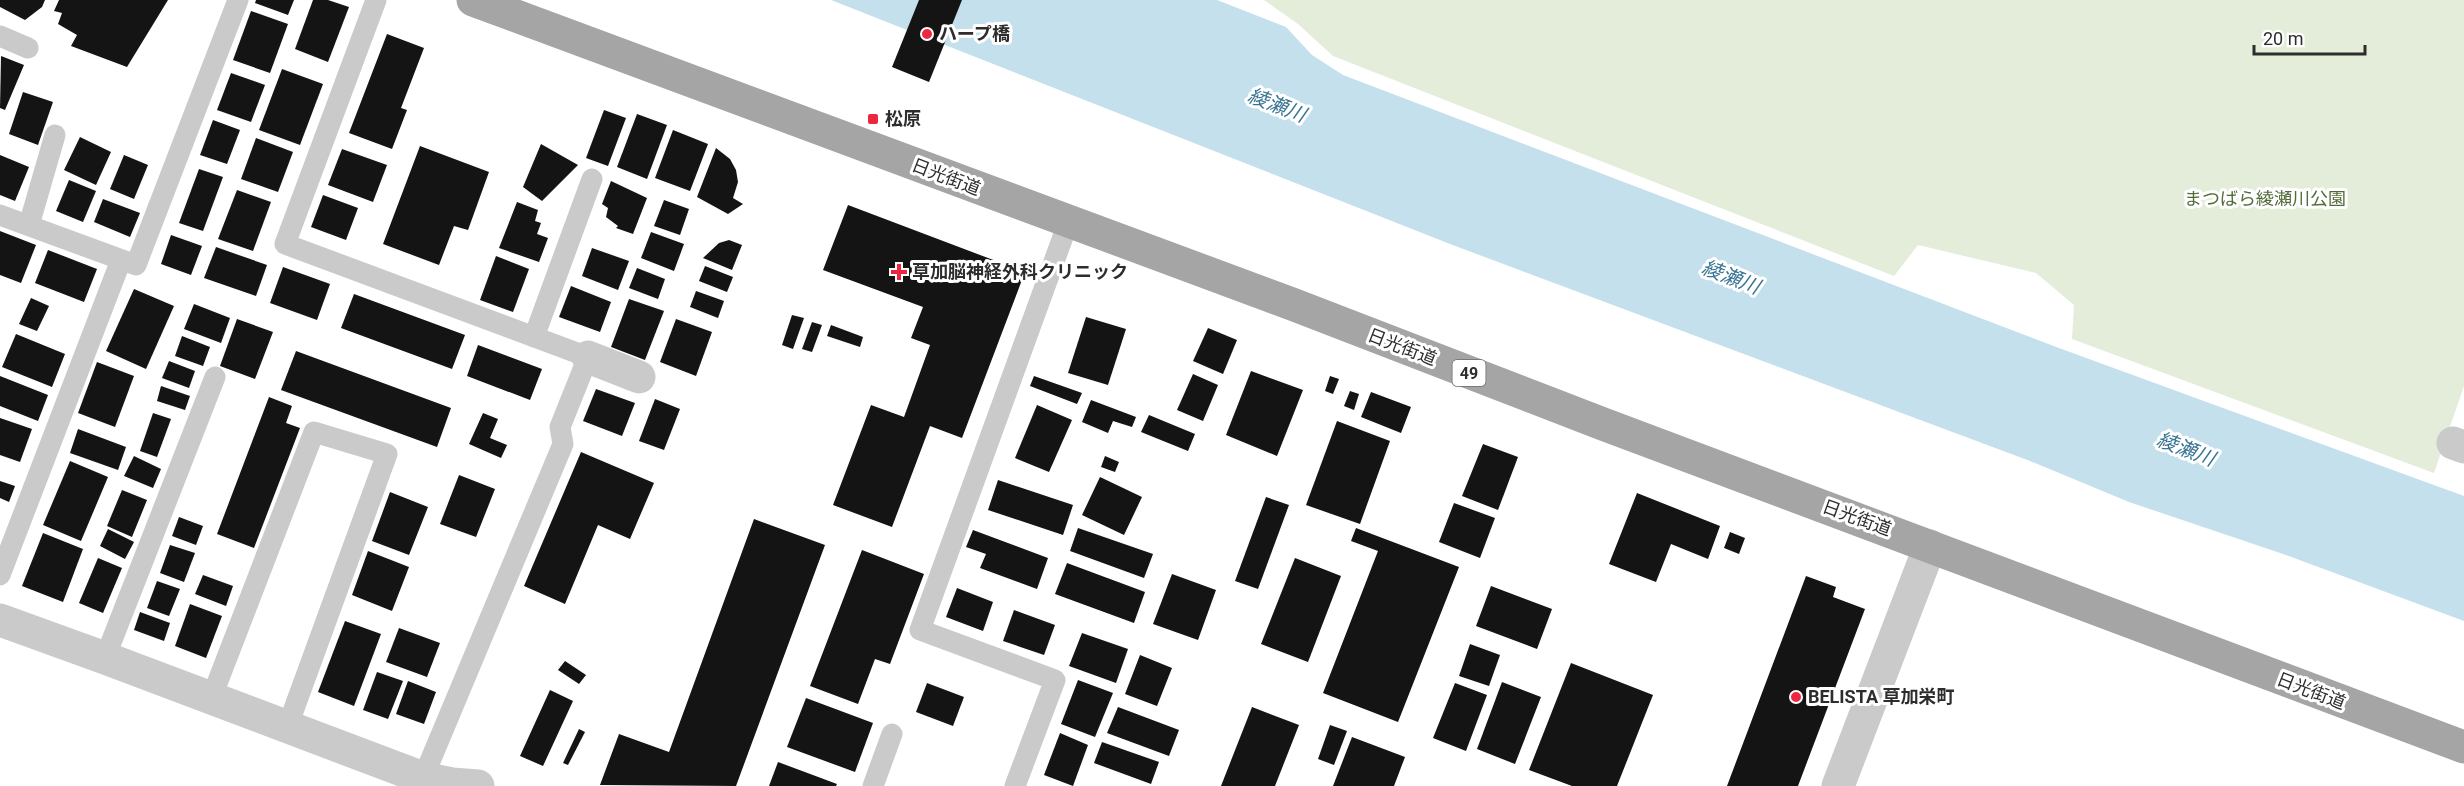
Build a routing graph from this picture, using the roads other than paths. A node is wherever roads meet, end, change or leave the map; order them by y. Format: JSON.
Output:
{"nodes":[{"id":1,"x":238,"y":0,"type":"edge"},
{"id":2,"x":376,"y":0,"type":"edge"},
{"id":3,"x":473,"y":0,"type":"edge"},
{"id":4,"x":0,"y":36,"type":"edge"},
{"id":5,"x":28,"y":48,"type":"dead end"},
{"id":6,"x":56,"y":135,"type":"dead end"},
{"id":7,"x":591,"y":179,"type":"dead end"},
{"id":8,"x":0,"y":215,"type":"edge"},
{"id":9,"x":1068,"y":223,"type":"junction"},
{"id":10,"x":29,"y":225,"type":"junction"},
{"id":11,"x":121,"y":260,"type":"junction"},
{"id":12,"x":534,"y":337,"type":"junction"},
{"id":13,"x":588,"y":357,"type":"junction"},
{"id":14,"x":215,"y":377,"type":"dead end"},
{"id":15,"x":639,"y":377,"type":"dead end"},
{"id":16,"x":1930,"y":546,"type":"junction"},
{"id":17,"x":0,"y":575,"type":"edge"},
{"id":18,"x":0,"y":621,"type":"edge"},
{"id":19,"x":105,"y":658,"type":"junction"},
{"id":20,"x":211,"y":699,"type":"junction"},
{"id":21,"x":287,"y":728,"type":"junction"},
{"id":22,"x":892,"y":734,"type":"dead end"},
{"id":23,"x":2464,"y":747,"type":"edge"},
{"id":24,"x":423,"y":778,"type":"junction"},
{"id":25,"x":478,"y":786,"type":"edge"},
{"id":26,"x":873,"y":786,"type":"edge"},
{"id":27,"x":1015,"y":786,"type":"edge"},
{"id":28,"x":1838,"y":786,"type":"edge"}],
"edges":[{"from":1,"to":11,"type":"lane"},
{"from":2,"to":12,"type":"lane"},
{"from":3,"to":9,"type":"main road","name":"日光街道","number":"49"},
{"from":4,"to":5,"type":"lane"},
{"from":6,"to":10,"type":"lane"},
{"from":7,"to":12,"type":"lane"},
{"from":8,"to":10,"type":"lane"},
{"from":9,"to":16,"type":"main road","name":"日光街道","number":"49"},
{"from":9,"to":27,"type":"lane"},
{"from":10,"to":11,"type":"lane"},
{"from":11,"to":17,"type":"lane"},
{"from":12,"to":13,"type":"lane"},
{"from":13,"to":15,"type":"street"},
{"from":13,"to":24,"type":"lane"},
{"from":14,"to":19,"type":"lane"},
{"from":16,"to":23,"type":"main road","name":"日光街道","number":"49"},
{"from":16,"to":28,"type":"street"},
{"from":18,"to":19,"type":"street"},
{"from":19,"to":20,"type":"street"},
{"from":20,"to":21,"type":"street"},
{"from":20,"to":21,"type":"lane"},
{"from":21,"to":24,"type":"street"},
{"from":22,"to":26,"type":"lane"},
{"from":24,"to":25,"type":"street"}]}
